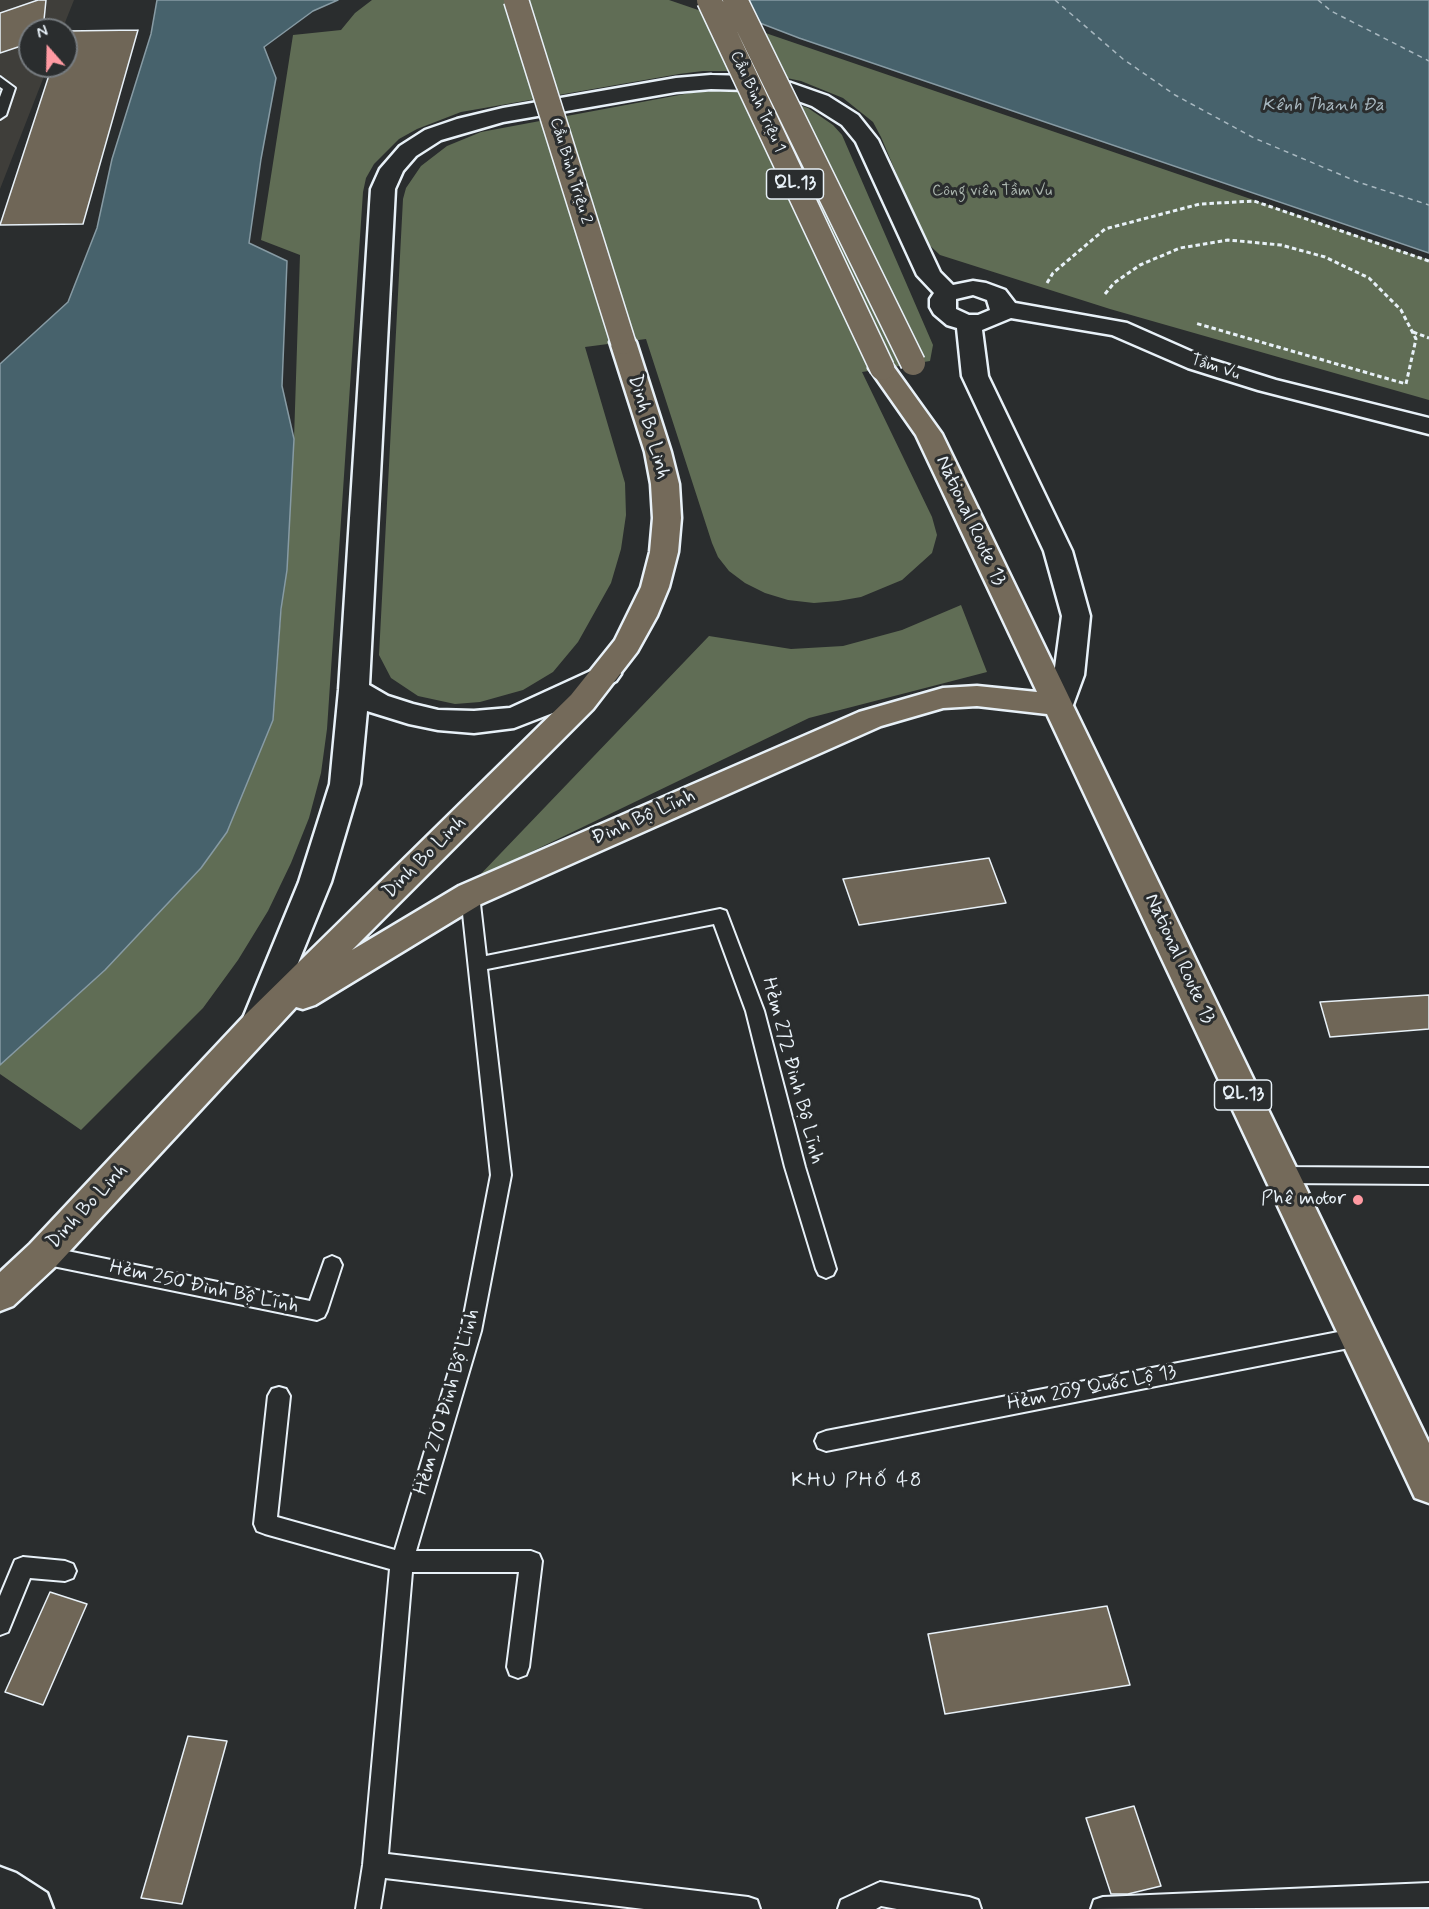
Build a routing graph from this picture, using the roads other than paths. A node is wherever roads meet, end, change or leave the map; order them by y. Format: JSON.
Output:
{"nodes":[{"id":1,"x":516,"y":0,"type":"edge"},
{"id":2,"x":709,"y":0,"type":"edge"},
{"id":3,"x":735,"y":0,"type":"edge"},
{"id":4,"x":0,"y":81,"type":"edge"},
{"id":5,"x":0,"y":115,"type":"edge"},
{"id":6,"x":948,"y":293,"type":"junction"},
{"id":7,"x":1014,"y":311,"type":"junction"},
{"id":8,"x":969,"y":323,"type":"junction"},
{"id":9,"x":623,"y":342,"type":"joint"},
{"id":10,"x":913,"y":363,"type":"joint"},
{"id":11,"x":882,"y":368,"type":"joint"},
{"id":12,"x":1429,"y":426,"type":"edge"},
{"id":13,"x":929,"y":434,"type":"junction"},
{"id":14,"x":606,"y":674,"type":"junction"},
{"id":15,"x":354,"y":690,"type":"junction"},
{"id":16,"x":1058,"y":705,"type":"junction"},
{"id":17,"x":470,"y":895,"type":"junction"},
{"id":18,"x":477,"y":964,"type":"junction"},
{"id":19,"x":258,"y":1023,"type":"junction"},
{"id":20,"x":1281,"y":1175,"type":"junction"},
{"id":21,"x":1429,"y":1176,"type":"edge"},
{"id":22,"x":43,"y":1254,"type":"junction"},
{"id":23,"x":332,"y":1264,"type":"dead end"},
{"id":24,"x":826,"y":1269,"type":"dead end"},
{"id":25,"x":0,"y":1295,"type":"edge"},
{"id":26,"x":1359,"y":1337,"type":"junction"},
{"id":27,"x":279,"y":1396,"type":"dead end"},
{"id":28,"x":826,"y":1441,"type":"dead end"},
{"id":29,"x":1429,"y":1485,"type":"edge"},
{"id":30,"x":402,"y":1562,"type":"junction"},
{"id":31,"x":65,"y":1571,"type":"dead end"},
{"id":32,"x":0,"y":1624,"type":"edge"},
{"id":33,"x":518,"y":1667,"type":"dead end"},
{"id":34,"x":375,"y":1865,"type":"junction"},
{"id":35,"x":0,"y":1889,"type":"edge"},
{"id":36,"x":1429,"y":1895,"type":"edge"},
{"id":37,"x":31,"y":1909,"type":"edge"},
{"id":38,"x":368,"y":1909,"type":"edge"},
{"id":39,"x":748,"y":1909,"type":"edge"},
{"id":40,"x":850,"y":1909,"type":"edge"},
{"id":41,"x":969,"y":1909,"type":"edge"},
{"id":42,"x":1103,"y":1909,"type":"edge"}],
"edges":[{"from":1,"to":9,"type":"main road","name":"Cầu Bình Triệu 2","bridge":true},
{"from":2,"to":11,"type":"main road","name":"Cầu Bình Triệu 1","number":"QL.13","bridge":true},
{"from":3,"to":10,"type":"main road","name":"Cầu Bình Triệu 1","number":"QL.13","bridge":true},
{"from":4,"to":5,"type":"lane"},
{"from":6,"to":7,"type":"street"},
{"from":6,"to":8,"type":"street"},
{"from":6,"to":15,"type":"street"},
{"from":7,"to":8,"type":"street"},
{"from":7,"to":12,"type":"street","name":"Tầm Vu"},
{"from":8,"to":16,"type":"street"},
{"from":9,"to":14,"type":"main road","name":"Dinh Bo Linh"},
{"from":10,"to":13,"type":"main road","name":"National Route 13","number":"QL.13"},
{"from":11,"to":13,"type":"main road","name":"National Route 13","number":"QL.13"},
{"from":13,"to":16,"type":"main road","name":"National Route 13","number":"QL.13"},
{"from":14,"to":15,"type":"street"},
{"from":14,"to":19,"type":"main road","name":"Dinh Bo Linh"},
{"from":15,"to":19,"type":"street"},
{"from":16,"to":17,"type":"main road","name":"Đinh Bộ Lĩnh"},
{"from":16,"to":20,"type":"main road","name":"National Route 13","number":"QL.13"},
{"from":17,"to":18,"type":"lane","name":"Hẻm 270 Đinh Bộ Lĩnh"},
{"from":17,"to":19,"type":"main road","name":"Đinh Bộ Lĩnh"},
{"from":18,"to":24,"type":"lane","name":"Hẻm 272 Đinh Bộ Lĩnh"},
{"from":18,"to":30,"type":"lane","name":"Hẻm 270 Đinh Bộ Lĩnh"},
{"from":19,"to":22,"type":"main road","name":"Dinh Bo Linh"},
{"from":20,"to":21,"type":"lane"},
{"from":20,"to":26,"type":"main road","name":"National Route 13","number":"QL.13"},
{"from":22,"to":23,"type":"lane","name":"Hẻm 250 Đinh Bộ Lĩnh"},
{"from":22,"to":25,"type":"main road","name":"Dinh Bo Linh"},
{"from":26,"to":28,"type":"lane","name":"Hẻm 209 Quốc Lộ 13"},
{"from":26,"to":29,"type":"main road","name":"National Route 13","number":"QL.13"},
{"from":27,"to":30,"type":"lane"},
{"from":30,"to":33,"type":"lane"},
{"from":30,"to":34,"type":"lane","name":"Hẻm 270 Đinh Bộ Lĩnh"},
{"from":31,"to":32,"type":"lane"},
{"from":34,"to":38,"type":"lane","name":"Hẻm 270 Đinh Bộ Lĩnh"},
{"from":34,"to":39,"type":"lane"},
{"from":35,"to":37,"type":"street"},
{"from":36,"to":42,"type":"lane"},
{"from":40,"to":41,"type":"lane"}]}
